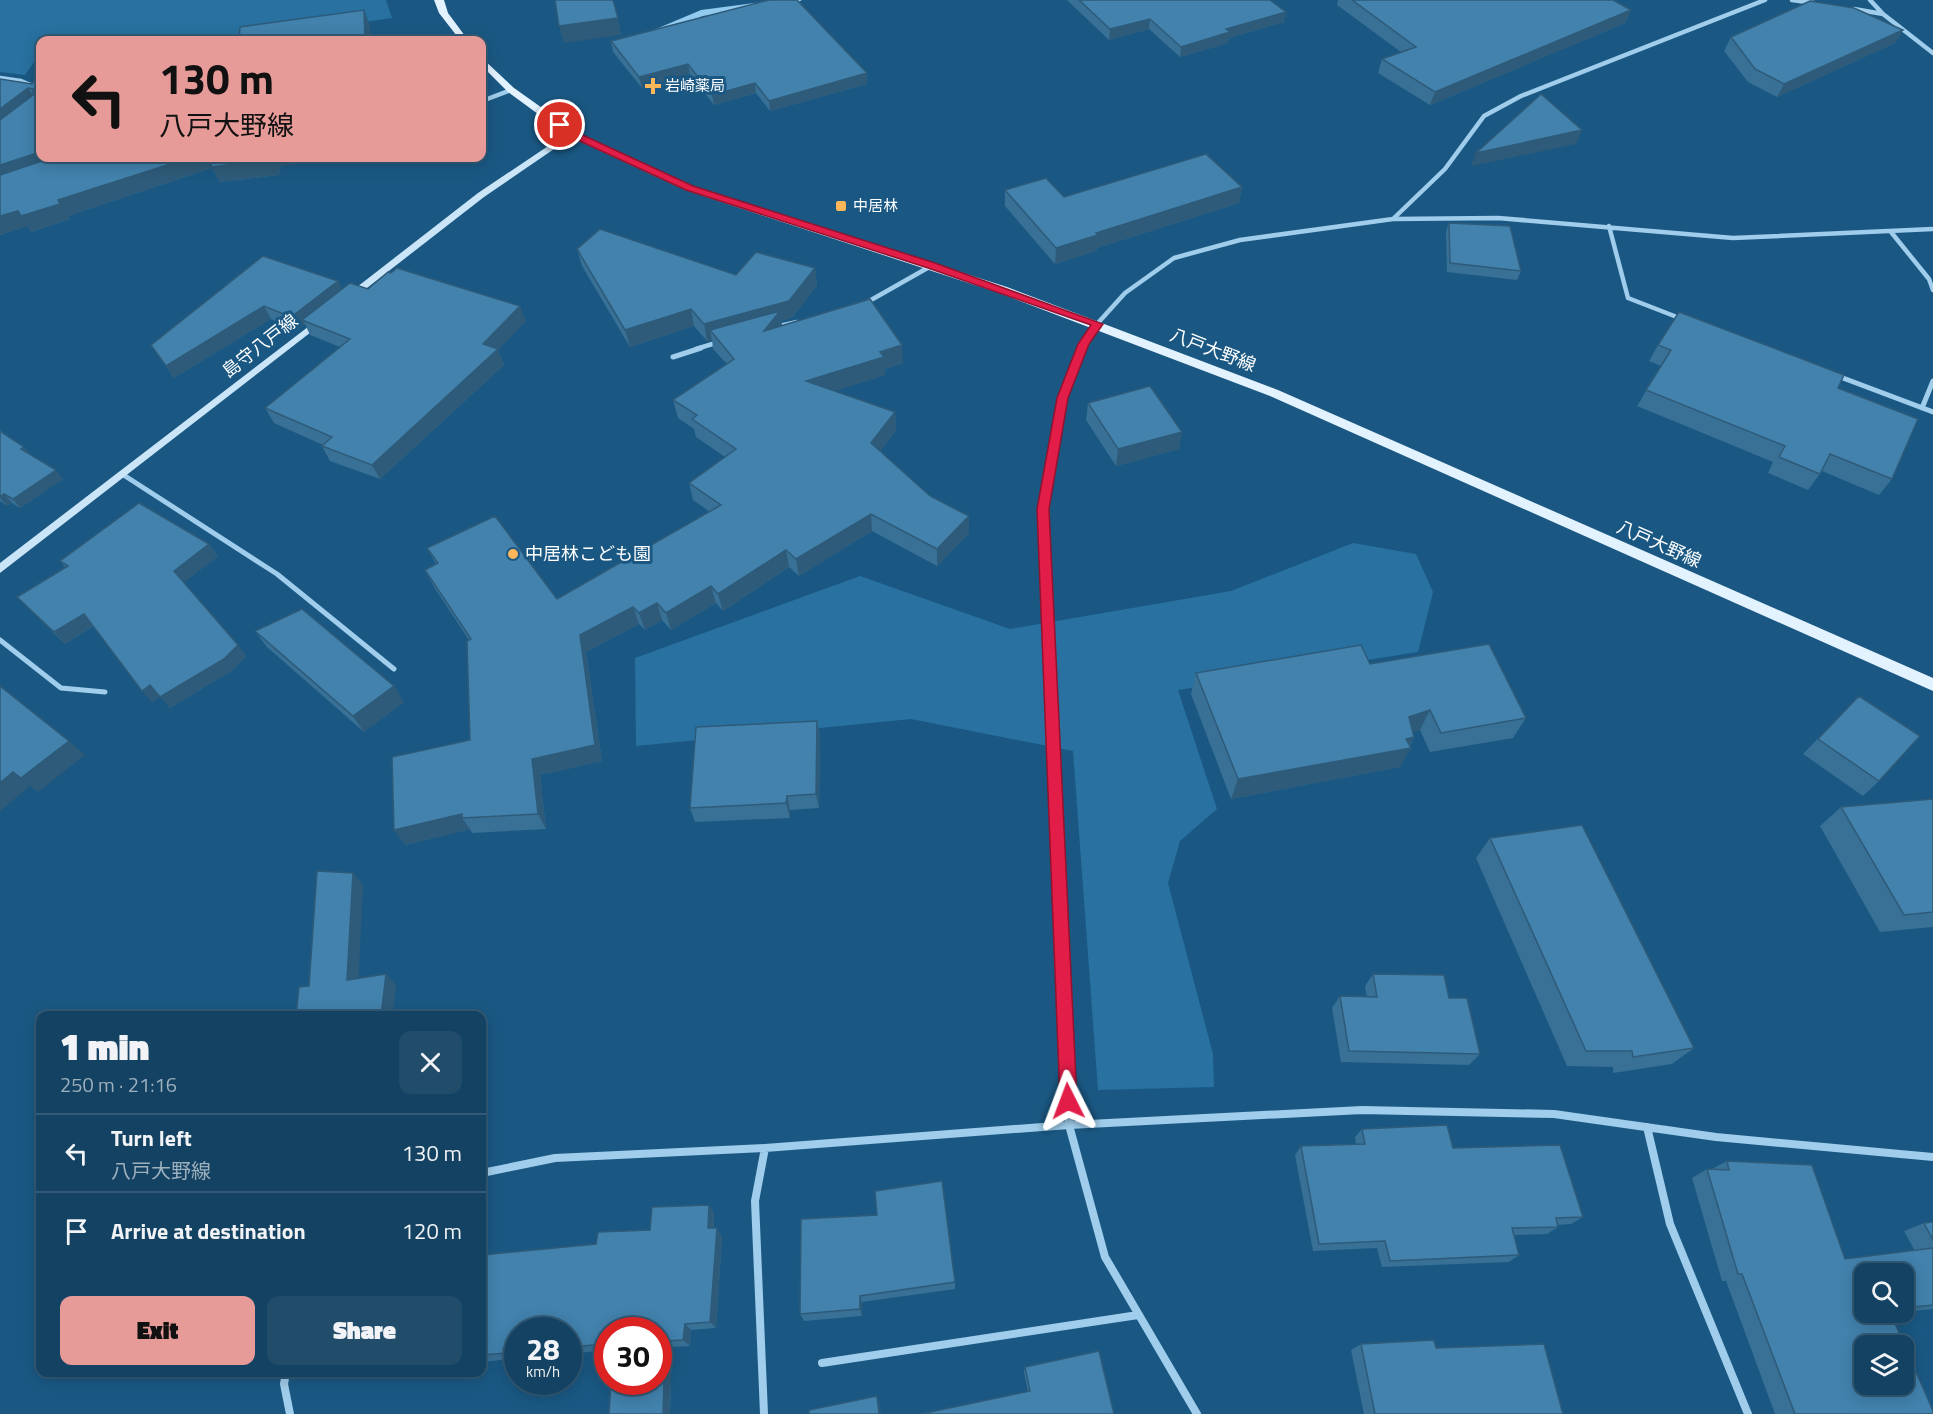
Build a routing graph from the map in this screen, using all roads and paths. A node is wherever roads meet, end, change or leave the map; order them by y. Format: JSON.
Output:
{"nodes":[{"id":1,"x":439,"y":0,"type":"edge"},
{"id":2,"x":1766,"y":0,"type":"edge"},
{"id":3,"x":1792,"y":0,"type":"edge"},
{"id":4,"x":1870,"y":0,"type":"edge"},
{"id":5,"x":1815,"y":3,"type":"edge"},
{"id":6,"x":1849,"y":9,"type":"edge"},
{"id":7,"x":1883,"y":14,"type":"junction"},
{"id":8,"x":461,"y":36,"type":"edge"},
{"id":9,"x":1933,"y":53,"type":"edge"},
{"id":10,"x":486,"y":65,"type":"edge"},
{"id":11,"x":0,"y":78,"type":"edge"},
{"id":12,"x":36,"y":87,"type":"edge"},
{"id":13,"x":512,"y":90,"type":"junction"},
{"id":14,"x":486,"y":100,"type":"edge"},
{"id":15,"x":572,"y":134,"type":"junction"},
{"id":16,"x":1394,"y":219,"type":"junction"},
{"id":17,"x":1609,"y":226,"type":"junction"},
{"id":18,"x":1933,"y":229,"type":"edge"},
{"id":19,"x":1891,"y":232,"type":"junction"},
{"id":20,"x":931,"y":265,"type":"junction"},
{"id":21,"x":1933,"y":290,"type":"edge"},
{"id":22,"x":339,"y":305,"type":"edge"},
{"id":23,"x":856,"y":308,"type":"edge"},
{"id":24,"x":330,"y":313,"type":"edge"},
{"id":25,"x":802,"y":321,"type":"edge"},
{"id":26,"x":1693,"y":323,"type":"edge"},
{"id":27,"x":1097,"y":324,"type":"junction"},
{"id":28,"x":770,"y":328,"type":"edge"},
{"id":29,"x":727,"y":340,"type":"edge"},
{"id":30,"x":674,"y":357,"type":"dead end"},
{"id":31,"x":1824,"y":371,"type":"edge"},
{"id":32,"x":1933,"y":381,"type":"edge"},
{"id":33,"x":1922,"y":408,"type":"junction"},
{"id":34,"x":1933,"y":412,"type":"edge"},
{"id":35,"x":122,"y":474,"type":"junction"},
{"id":36,"x":0,"y":568,"type":"edge"},
{"id":37,"x":0,"y":640,"type":"edge"},
{"id":38,"x":394,"y":669,"type":"dead end"},
{"id":39,"x":1933,"y":685,"type":"edge"},
{"id":40,"x":105,"y":692,"type":"dead end"},
{"id":41,"x":1069,"y":1125,"type":"junction"},
{"id":42,"x":1647,"y":1127,"type":"junction"},
{"id":43,"x":765,"y":1148,"type":"junction"},
{"id":44,"x":1933,"y":1157,"type":"edge"},
{"id":45,"x":486,"y":1172,"type":"edge"},
{"id":46,"x":1138,"y":1315,"type":"junction"},
{"id":47,"x":822,"y":1363,"type":"dead end"},
{"id":48,"x":285,"y":1377,"type":"edge"},
{"id":49,"x":290,"y":1414,"type":"edge"},
{"id":50,"x":764,"y":1414,"type":"edge"},
{"id":51,"x":1197,"y":1414,"type":"edge"},
{"id":52,"x":1748,"y":1414,"type":"edge"}],
"edges":[{"from":1,"to":8,"type":"main road"},
{"from":2,"to":16,"type":"street"},
{"from":3,"to":5,"type":"street"},
{"from":4,"to":7,"type":"street"},
{"from":6,"to":7,"type":"street"},
{"from":7,"to":9,"type":"street"},
{"from":10,"to":13,"type":"main road","name":"八戸大野線"},
{"from":11,"to":12,"type":"street"},
{"from":13,"to":14,"type":"street"},
{"from":13,"to":15,"type":"main road","name":"八戸大野線"},
{"from":15,"to":20,"type":"main road","name":"八戸大野線"},
{"from":15,"to":22,"type":"main road"},
{"from":16,"to":17,"type":"street"},
{"from":16,"to":27,"type":"street"},
{"from":17,"to":19,"type":"street"},
{"from":17,"to":26,"type":"street"},
{"from":18,"to":19,"type":"street"},
{"from":19,"to":21,"type":"street"},
{"from":20,"to":23,"type":"street"},
{"from":20,"to":27,"type":"main road","name":"八戸大野線"},
{"from":24,"to":35,"type":"main road","name":"島守八戸線"},
{"from":25,"to":28,"type":"street"},
{"from":27,"to":39,"type":"main road","name":"八戸大野線"},
{"from":27,"to":41,"type":"street"},
{"from":29,"to":30,"type":"street"},
{"from":31,"to":33,"type":"street"},
{"from":32,"to":33,"type":"street"},
{"from":33,"to":34,"type":"street"},
{"from":35,"to":36,"type":"main road","name":"島守八戸線"},
{"from":35,"to":38,"type":"street"},
{"from":37,"to":40,"type":"street"},
{"from":41,"to":42,"type":"street"},
{"from":41,"to":43,"type":"street"},
{"from":41,"to":46,"type":"street"},
{"from":42,"to":44,"type":"street"},
{"from":42,"to":52,"type":"street"},
{"from":43,"to":45,"type":"street"},
{"from":43,"to":50,"type":"street"},
{"from":46,"to":47,"type":"street"},
{"from":46,"to":51,"type":"street"},
{"from":48,"to":49,"type":"street"}]}
